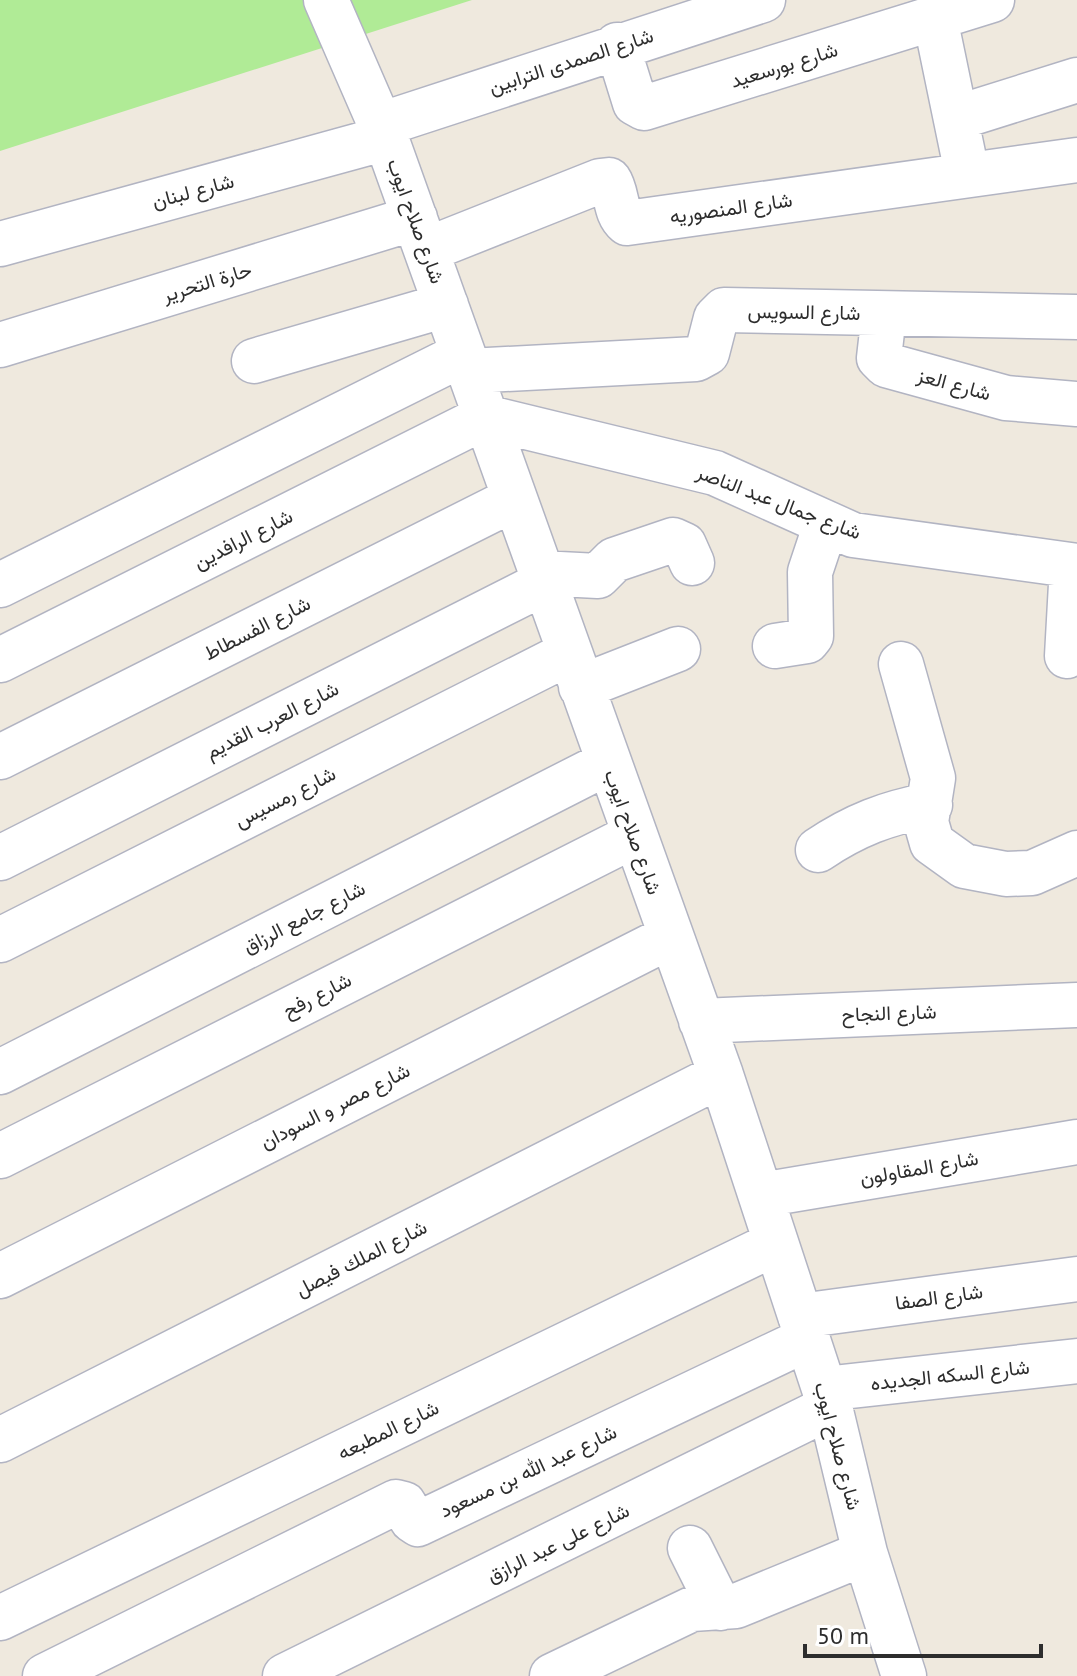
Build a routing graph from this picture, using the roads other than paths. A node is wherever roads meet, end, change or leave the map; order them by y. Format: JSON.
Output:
{"nodes":[{"id":1,"x":326,"y":0,"type":"edge"},
{"id":2,"x":763,"y":0,"type":"edge"},
{"id":3,"x":992,"y":0,"type":"edge"},
{"id":4,"x":935,"y":18,"type":"junction"},
{"id":5,"x":617,"y":45,"type":"junction"},
{"id":6,"x":1077,"y":80,"type":"edge"},
{"id":7,"x":1005,"y":102,"type":"junction"},
{"id":8,"x":956,"y":118,"type":"junction"},
{"id":9,"x":383,"y":131,"type":"junction"},
{"id":10,"x":1077,"y":160,"type":"edge"},
{"id":11,"x":1016,"y":167,"type":"junction"},
{"id":12,"x":967,"y":173,"type":"junction"},
{"id":13,"x":420,"y":234,"type":"junction"},
{"id":14,"x":0,"y":244,"type":"edge"},
{"id":15,"x":446,"y":305,"type":"junction"},
{"id":16,"x":884,"y":314,"type":"junction"},
{"id":17,"x":1077,"y":317,"type":"edge"},
{"id":18,"x":0,"y":345,"type":"edge"},
{"id":19,"x":254,"y":361,"type":"dead end"},
{"id":20,"x":466,"y":362,"type":"junction"},
{"id":21,"x":1077,"y":404,"type":"edge"},
{"id":22,"x":485,"y":417,"type":"junction"},
{"id":23,"x":514,"y":499,"type":"junction"},
{"id":24,"x":826,"y":524,"type":"junction"},
{"id":25,"x":692,"y":563,"type":"dead end"},
{"id":26,"x":1075,"y":566,"type":"edge"},
{"id":27,"x":542,"y":578,"type":"junction"},
{"id":28,"x":0,"y":585,"type":"edge"},
{"id":29,"x":775,"y":646,"type":"dead end"},
{"id":30,"x":678,"y":649,"type":"dead end"},
{"id":31,"x":1067,"y":656,"type":"dead end"},
{"id":32,"x":0,"y":660,"type":"edge"},
{"id":33,"x":901,"y":664,"type":"dead end"},
{"id":34,"x":575,"y":670,"type":"junction"},
{"id":35,"x":0,"y":757,"type":"edge"},
{"id":36,"x":607,"y":763,"type":"junction"},
{"id":37,"x":930,"y":805,"type":"junction"},
{"id":38,"x":635,"y":835,"type":"junction"},
{"id":39,"x":818,"y":850,"type":"dead end"},
{"id":40,"x":1077,"y":853,"type":"edge"},
{"id":41,"x":0,"y":858,"type":"edge"},
{"id":42,"x":671,"y":936,"type":"junction"},
{"id":43,"x":0,"y":940,"type":"edge"},
{"id":44,"x":1077,"y":1005,"type":"edge"},
{"id":45,"x":701,"y":1021,"type":"junction"},
{"id":46,"x":0,"y":1072,"type":"edge"},
{"id":47,"x":721,"y":1075,"type":"junction"},
{"id":48,"x":1077,"y":1142,"type":"edge"},
{"id":49,"x":0,"y":1156,"type":"edge"},
{"id":50,"x":761,"y":1195,"type":"junction"},
{"id":51,"x":776,"y":1243,"type":"junction"},
{"id":52,"x":0,"y":1276,"type":"edge"},
{"id":53,"x":1077,"y":1279,"type":"edge"},
{"id":54,"x":804,"y":1328,"type":"junction"},
{"id":55,"x":1077,"y":1361,"type":"edge"},
{"id":56,"x":827,"y":1398,"type":"junction"},
{"id":57,"x":0,"y":1440,"type":"edge"},
{"id":58,"x":690,"y":1548,"type":"dead end"},
{"id":59,"x":865,"y":1553,"type":"junction"},
{"id":60,"x":720,"y":1608,"type":"junction"},
{"id":61,"x":0,"y":1618,"type":"edge"},
{"id":62,"x":900,"y":1674,"type":"edge"},
{"id":63,"x":45,"y":1676,"type":"edge"},
{"id":64,"x":285,"y":1676,"type":"edge"},
{"id":65,"x":552,"y":1676,"type":"edge"}],
"edges":[{"from":1,"to":9,"type":"street","name":"شارع صلاح ايوب"},
{"from":2,"to":5,"type":"street","name":"شارع الصمدى الترابين"},
{"from":3,"to":4,"type":"street","name":"شارع بورسعيد"},
{"from":4,"to":5,"type":"street","name":"شارع بورسعيد"},
{"from":4,"to":8,"type":"street"},
{"from":5,"to":9,"type":"street","name":"شارع الصمدى الترابين"},
{"from":6,"to":7,"type":"street"},
{"from":7,"to":8,"type":"street"},
{"from":7,"to":11,"type":"street"},
{"from":8,"to":12,"type":"street"},
{"from":9,"to":13,"type":"street","name":"شارع صلاح ايوب"},
{"from":9,"to":14,"type":"street","name":"شارع لبنان"},
{"from":10,"to":11,"type":"street","name":"شارع المنصوريه"},
{"from":11,"to":12,"type":"street","name":"شارع المنصوريه"},
{"from":12,"to":13,"type":"street","name":"شارع المنصوريه"},
{"from":13,"to":15,"type":"street","name":"شارع صلاح ايوب"},
{"from":13,"to":18,"type":"street","name":"حارة التحرير"},
{"from":15,"to":19,"type":"street"},
{"from":15,"to":20,"type":"street","name":"شارع صلاح ايوب"},
{"from":16,"to":17,"type":"street","name":"شارع السويس"},
{"from":16,"to":20,"type":"street","name":"شارع السويس"},
{"from":16,"to":21,"type":"street","name":"شارع العز"},
{"from":20,"to":22,"type":"street","name":"شارع صلاح ايوب"},
{"from":20,"to":28,"type":"street"},
{"from":22,"to":23,"type":"street","name":"شارع صلاح ايوب"},
{"from":22,"to":24,"type":"street","name":"شارع جمال عبد الناصر"},
{"from":22,"to":32,"type":"street","name":"شارع الرافدين"},
{"from":23,"to":27,"type":"street","name":"شارع صلاح ايوب"},
{"from":23,"to":35,"type":"street","name":"شارع الفسطاط"},
{"from":24,"to":26,"type":"street","name":"شارع جمال عبد الناصر"},
{"from":24,"to":29,"type":"street"},
{"from":25,"to":27,"type":"street"},
{"from":26,"to":31,"type":"street"},
{"from":27,"to":34,"type":"street","name":"شارع صلاح ايوب"},
{"from":27,"to":41,"type":"street","name":"شارع العرب القديم"},
{"from":30,"to":34,"type":"street","name":"شارع رمسيس"},
{"from":33,"to":37,"type":"street"},
{"from":34,"to":36,"type":"street","name":"شارع صلاح ايوب"},
{"from":34,"to":43,"type":"street","name":"شارع رمسيس"},
{"from":36,"to":38,"type":"street","name":"شارع صلاح ايوب"},
{"from":36,"to":46,"type":"street","name":"شارع جامع الرزاق"},
{"from":37,"to":39,"type":"street"},
{"from":37,"to":40,"type":"street"},
{"from":38,"to":42,"type":"street","name":"شارع صلاح ايوب"},
{"from":38,"to":49,"type":"street","name":"شارع رفح"},
{"from":42,"to":45,"type":"street","name":"شارع صلاح ايوب"},
{"from":42,"to":52,"type":"street","name":"شارع مصر و السودان"},
{"from":44,"to":45,"type":"street","name":"شارع النجاح"},
{"from":45,"to":47,"type":"street","name":"شارع صلاح ايوب"},
{"from":47,"to":50,"type":"street","name":"شارع صلاح ايوب"},
{"from":47,"to":57,"type":"street","name":"شارع الملك فيصل"},
{"from":48,"to":50,"type":"street","name":"شارع المقاولون"},
{"from":50,"to":51,"type":"street","name":"شارع صلاح ايوب"},
{"from":51,"to":54,"type":"street","name":"شارع صلاح ايوب"},
{"from":51,"to":61,"type":"street","name":"شارع المطبعه"},
{"from":53,"to":54,"type":"street","name":"شارع الصفا"},
{"from":54,"to":56,"type":"street","name":"شارع صلاح ايوب"},
{"from":54,"to":63,"type":"street","name":"شارع عبد الله بن مسعود"},
{"from":55,"to":56,"type":"street","name":"شارع السكه الجديده"},
{"from":56,"to":59,"type":"street","name":"شارع صلاح ايوب"},
{"from":56,"to":64,"type":"street","name":"شارع على عبد الرازق"},
{"from":58,"to":60,"type":"street"},
{"from":59,"to":60,"type":"street"},
{"from":59,"to":62,"type":"street","name":"شارع صلاح ايوب"},
{"from":60,"to":65,"type":"street"}]}
